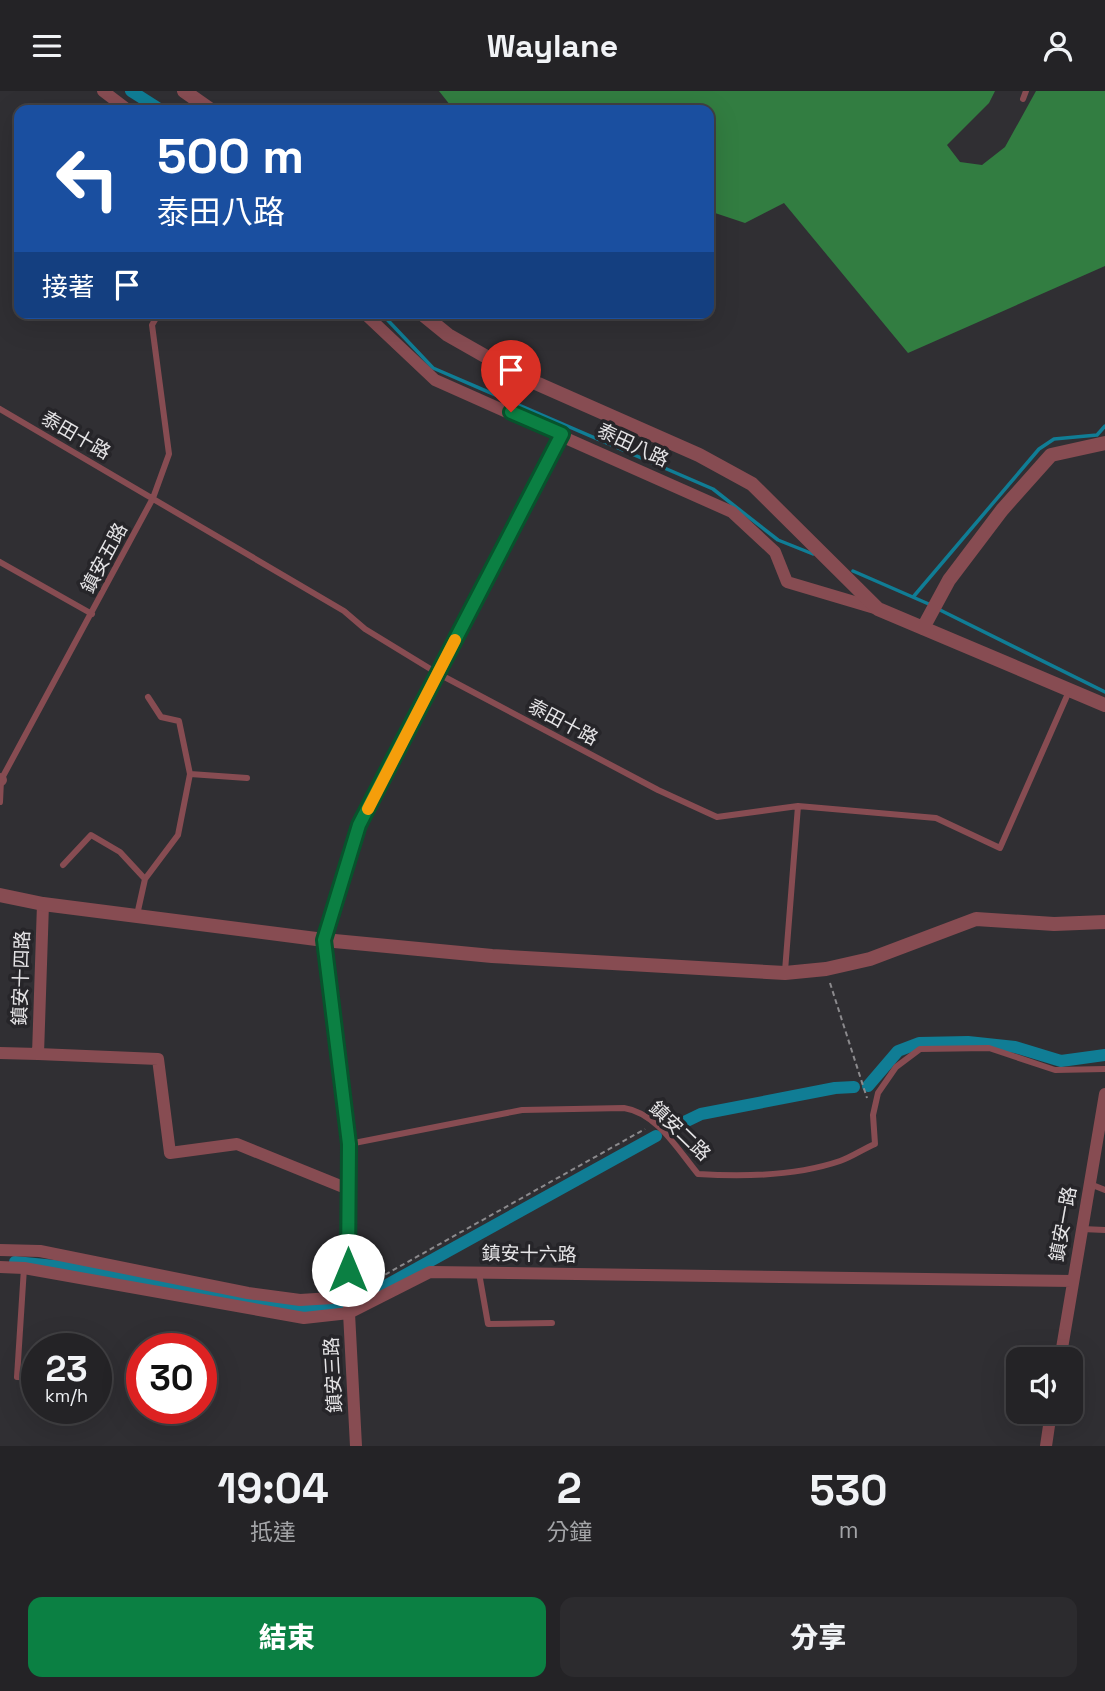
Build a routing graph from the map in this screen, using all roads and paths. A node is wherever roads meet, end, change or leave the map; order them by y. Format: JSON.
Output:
{"nodes":[{"id":1,"x":103,"y":91,"type":"edge"},
{"id":2,"x":184,"y":91,"type":"edge"},
{"id":3,"x":1026,"y":91,"type":"edge"},
{"id":4,"x":1023,"y":99,"type":"dead end"},
{"id":5,"x":121,"y":105,"type":"edge"},
{"id":6,"x":204,"y":105,"type":"edge"},
{"id":7,"x":156,"y":319,"type":"edge"},
{"id":8,"x":370,"y":319,"type":"edge"},
{"id":9,"x":428,"y":319,"type":"edge"},
{"id":10,"x":0,"y":409,"type":"edge"},
{"id":11,"x":562,"y":434,"type":"junction"},
{"id":12,"x":1105,"y":443,"type":"edge"},
{"id":13,"x":153,"y":498,"type":"junction"},
{"id":14,"x":0,"y":562,"type":"edge"},
{"id":15,"x":878,"y":609,"type":"junction"},
{"id":16,"x":92,"y":614,"type":"junction"},
{"id":17,"x":923,"y":628,"type":"junction"},
{"id":18,"x":438,"y":673,"type":"junction"},
{"id":19,"x":1071,"y":688,"type":"junction"},
{"id":20,"x":148,"y":697,"type":"dead end"},
{"id":21,"x":1105,"y":705,"type":"edge"},
{"id":22,"x":190,"y":774,"type":"junction"},
{"id":23,"x":247,"y":778,"type":"dead end"},
{"id":24,"x":1,"y":780,"type":"edge"},
{"id":25,"x":0,"y":802,"type":"edge"},
{"id":26,"x":797,"y":806,"type":"junction"},
{"id":27,"x":63,"y":865,"type":"dead end"},
{"id":28,"x":145,"y":879,"type":"junction"},
{"id":29,"x":0,"y":895,"type":"edge"},
{"id":30,"x":43,"y":904,"type":"junction"},
{"id":31,"x":137,"y":916,"type":"junction"},
{"id":32,"x":1105,"y":922,"type":"edge"},
{"id":33,"x":324,"y":940,"type":"junction"},
{"id":34,"x":826,"y":969,"type":"junction"},
{"id":35,"x":785,"y":973,"type":"junction"},
{"id":36,"x":0,"y":1053,"type":"edge"},
{"id":37,"x":38,"y":1054,"type":"junction"},
{"id":38,"x":1105,"y":1069,"type":"edge"},
{"id":39,"x":1105,"y":1094,"type":"edge"},
{"id":40,"x":873,"y":1115,"type":"junction"},
{"id":41,"x":655,"y":1123,"type":"junction"},
{"id":42,"x":349,"y":1144,"type":"junction"},
{"id":43,"x":1090,"y":1184,"type":"junction"},
{"id":44,"x":348,"y":1189,"type":"junction"},
{"id":45,"x":1105,"y":1191,"type":"edge"},
{"id":46,"x":1082,"y":1229,"type":"junction"},
{"id":47,"x":1105,"y":1230,"type":"edge"},
{"id":48,"x":0,"y":1249,"type":"edge"},
{"id":49,"x":0,"y":1268,"type":"edge"},
{"id":50,"x":24,"y":1268,"type":"junction"},
{"id":51,"x":480,"y":1273,"type":"junction"},
{"id":52,"x":1073,"y":1281,"type":"junction"},
{"id":53,"x":349,"y":1297,"type":"junction"},
{"id":54,"x":349,"y":1313,"type":"junction"},
{"id":55,"x":552,"y":1322,"type":"dead end"},
{"id":56,"x":1062,"y":1347,"type":"edge"},
{"id":57,"x":21,"y":1377,"type":"edge"},
{"id":58,"x":1049,"y":1424,"type":"edge"},
{"id":59,"x":356,"y":1446,"type":"edge"},
{"id":60,"x":1046,"y":1446,"type":"edge"}],
"edges":[{"from":1,"to":5,"type":"street"},
{"from":2,"to":6,"type":"street"},
{"from":3,"to":4,"type":"lane"},
{"from":7,"to":13,"type":"lane","name":"鎮安五路"},
{"from":8,"to":11,"type":"street","name":"泰田八路"},
{"from":9,"to":15,"type":"street"},
{"from":10,"to":13,"type":"lane","name":"泰田十路"},
{"from":11,"to":15,"type":"street","name":"泰田八路"},
{"from":11,"to":18,"type":"lane","name":"鎮安三路"},
{"from":12,"to":17,"type":"street"},
{"from":13,"to":16,"type":"lane","name":"鎮安五路"},
{"from":13,"to":18,"type":"lane","name":"泰田十路"},
{"from":14,"to":16,"type":"lane"},
{"from":15,"to":17,"type":"street"},
{"from":16,"to":24,"type":"lane","name":"鎮安五路"},
{"from":17,"to":19,"type":"street"},
{"from":18,"to":26,"type":"lane","name":"泰田十路"},
{"from":18,"to":33,"type":"lane","name":"鎮安三路"},
{"from":19,"to":21,"type":"street"},
{"from":19,"to":26,"type":"lane","name":"泰田十路"},
{"from":20,"to":22,"type":"lane"},
{"from":22,"to":23,"type":"lane"},
{"from":22,"to":28,"type":"lane"},
{"from":24,"to":25,"type":"lane","name":"鎮安五路"},
{"from":26,"to":35,"type":"lane"},
{"from":27,"to":28,"type":"lane"},
{"from":28,"to":31,"type":"lane"},
{"from":29,"to":30,"type":"street"},
{"from":30,"to":31,"type":"street"},
{"from":30,"to":37,"type":"street","name":"鎮安十四路"},
{"from":31,"to":33,"type":"street"},
{"from":32,"to":34,"type":"street"},
{"from":33,"to":35,"type":"street"},
{"from":33,"to":42,"type":"street","name":"鎮安三路"},
{"from":34,"to":35,"type":"street"},
{"from":34,"to":40,"type":"path"},
{"from":36,"to":37,"type":"street","name":"鎮安十四路"},
{"from":37,"to":44,"type":"street","name":"鎮安十四路"},
{"from":38,"to":40,"type":"lane","name":"鎮安二路"},
{"from":39,"to":43,"type":"street","name":"鎮安一路"},
{"from":40,"to":41,"type":"lane","name":"鎮安二路"},
{"from":41,"to":42,"type":"lane","name":"鎮安二路"},
{"from":41,"to":53,"type":"path"},
{"from":42,"to":44,"type":"street","name":"鎮安三路"},
{"from":43,"to":45,"type":"lane"},
{"from":43,"to":46,"type":"street","name":"鎮安一路"},
{"from":44,"to":53,"type":"street","name":"鎮安三路"},
{"from":46,"to":47,"type":"lane"},
{"from":46,"to":52,"type":"street","name":"鎮安一路"},
{"from":48,"to":53,"type":"street"},
{"from":49,"to":50,"type":"street","name":"鎮安十六路"},
{"from":50,"to":54,"type":"street","name":"鎮安十六路"},
{"from":50,"to":57,"type":"lane"},
{"from":51,"to":52,"type":"street","name":"鎮安十六路"},
{"from":51,"to":54,"type":"street","name":"鎮安十六路"},
{"from":51,"to":55,"type":"lane"},
{"from":52,"to":56,"type":"street","name":"鎮安一路"},
{"from":53,"to":54,"type":"street","name":"鎮安三路"},
{"from":54,"to":59,"type":"street","name":"鎮安三路"},
{"from":58,"to":60,"type":"street"}]}
